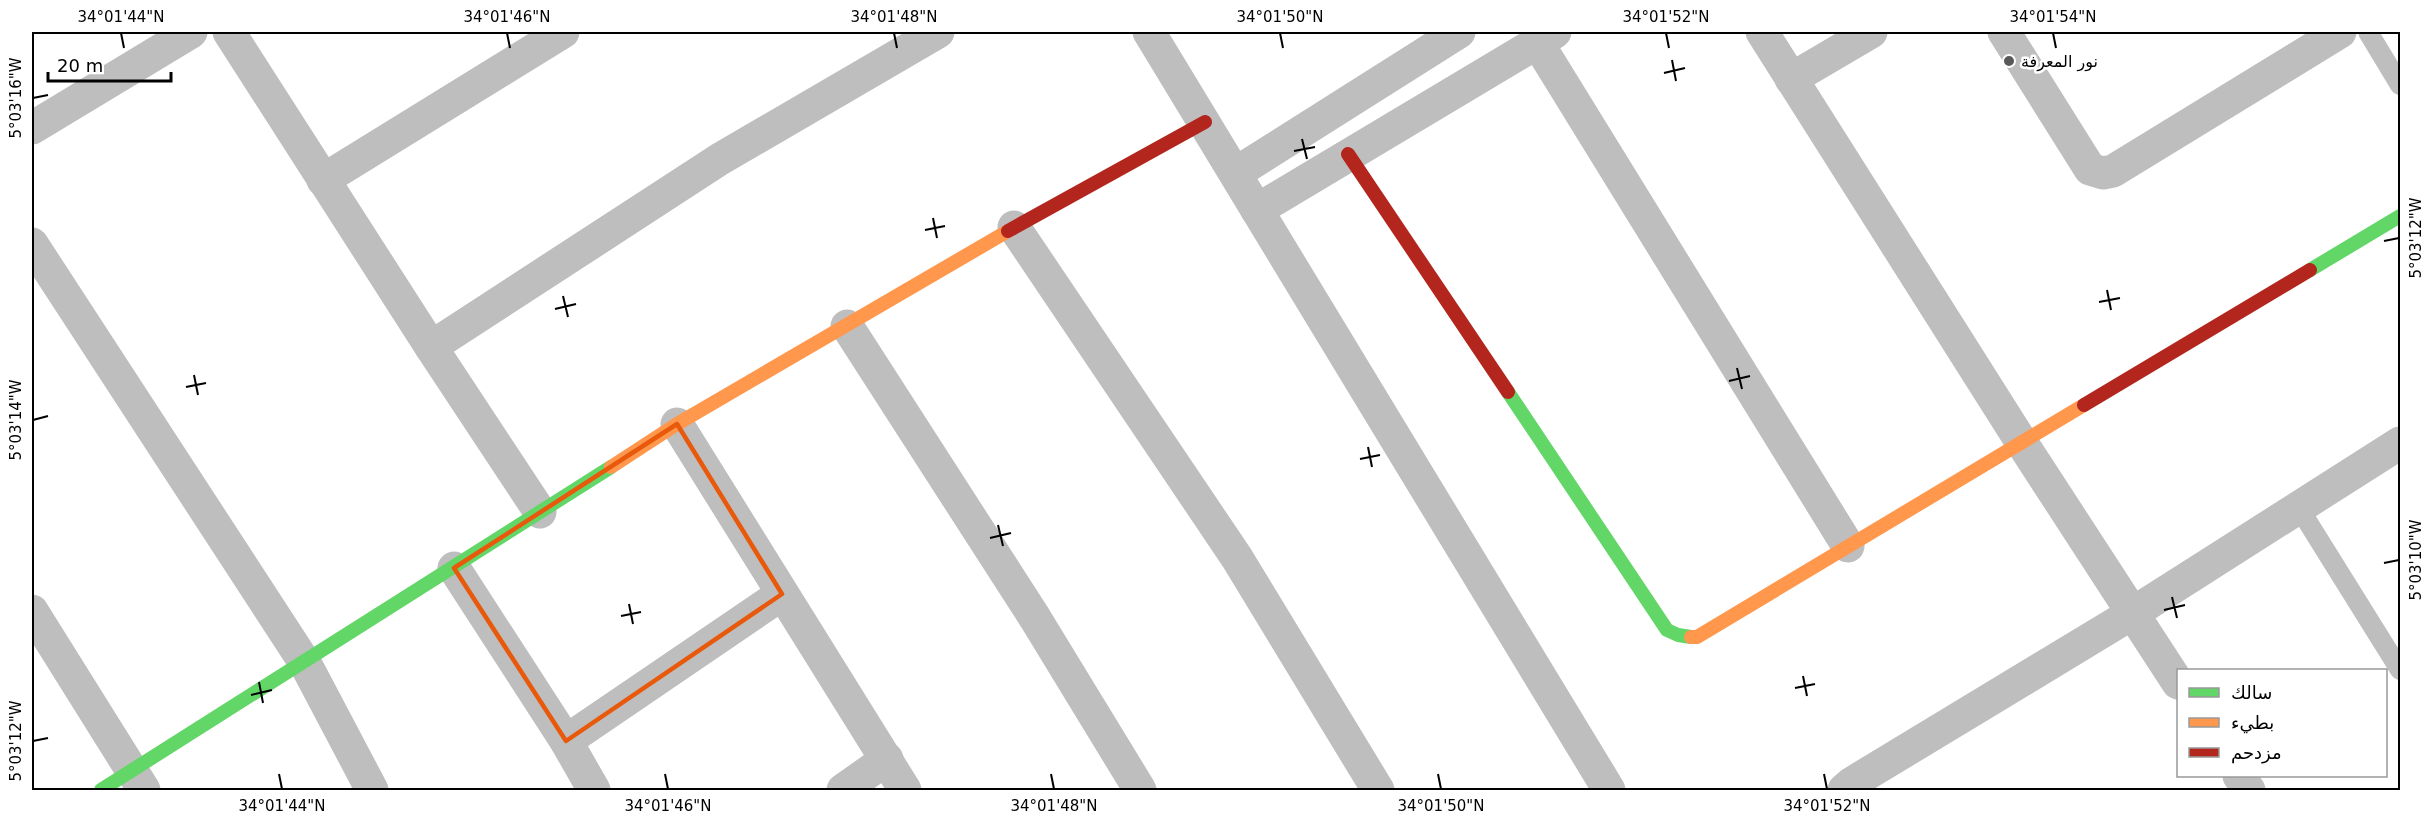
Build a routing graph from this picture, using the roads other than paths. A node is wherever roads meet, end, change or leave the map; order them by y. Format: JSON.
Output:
{"nodes":[{"id":1,"x":191,"y":32,"type":"edge"},
{"id":2,"x":229,"y":32,"type":"edge"},
{"id":3,"x":562,"y":32,"type":"edge"},
{"id":4,"x":938,"y":32,"type":"edge"},
{"id":5,"x":1149,"y":32,"type":"edge"},
{"id":6,"x":1459,"y":32,"type":"edge"},
{"id":7,"x":1762,"y":32,"type":"edge"},
{"id":8,"x":1871,"y":32,"type":"edge"},
{"id":9,"x":2004,"y":32,"type":"edge"},
{"id":10,"x":2340,"y":32,"type":"edge"},
{"id":11,"x":2368,"y":32,"type":"edge"},
{"id":12,"x":1546,"y":37,"type":"edge"},
{"id":13,"x":1791,"y":79,"type":"junction"},
{"id":14,"x":2400,"y":85,"type":"edge"},
{"id":15,"x":1205,"y":122,"type":"junction"},
{"id":16,"x":32,"y":128,"type":"edge"},
{"id":17,"x":1348,"y":154,"type":"junction"},
{"id":18,"x":1236,"y":173,"type":"junction"},
{"id":19,"x":323,"y":180,"type":"junction"},
{"id":20,"x":1257,"y":210,"type":"junction"},
{"id":21,"x":2400,"y":216,"type":"edge"},
{"id":22,"x":1014,"y":227,"type":"junction"},
{"id":23,"x":32,"y":244,"type":"edge"},
{"id":24,"x":848,"y":326,"type":"junction"},
{"id":25,"x":430,"y":347,"type":"junction"},
{"id":26,"x":677,"y":424,"type":"junction"},
{"id":27,"x":2022,"y":443,"type":"junction"},
{"id":28,"x":2400,"y":443,"type":"edge"},
{"id":29,"x":2299,"y":508,"type":"junction"},
{"id":30,"x":540,"y":512,"type":"junction"},
{"id":31,"x":1848,"y":546,"type":"junction"},
{"id":32,"x":454,"y":568,"type":"junction"},
{"id":33,"x":782,"y":594,"type":"junction"},
{"id":34,"x":32,"y":611,"type":"edge"},
{"id":35,"x":2133,"y":613,"type":"junction"},
{"id":36,"x":305,"y":663,"type":"junction"},
{"id":37,"x":2400,"y":670,"type":"edge"},
{"id":38,"x":2177,"y":681,"type":"edge"},
{"id":39,"x":566,"y":741,"type":"junction"},
{"id":40,"x":887,"y":759,"type":"junction"},
{"id":41,"x":2240,"y":777,"type":"edge"},
{"id":42,"x":138,"y":781,"type":"edge"},
{"id":43,"x":101,"y":790,"type":"edge"},
{"id":44,"x":372,"y":790,"type":"edge"},
{"id":45,"x":594,"y":790,"type":"edge"},
{"id":46,"x":843,"y":790,"type":"edge"},
{"id":47,"x":906,"y":790,"type":"edge"},
{"id":48,"x":1140,"y":790,"type":"edge"},
{"id":49,"x":1378,"y":790,"type":"edge"},
{"id":50,"x":1608,"y":790,"type":"edge"},
{"id":51,"x":1844,"y":790,"type":"edge"},
{"id":52,"x":2249,"y":790,"type":"edge"}],
"edges":[{"from":1,"to":16,"type":"street"},
{"from":2,"to":19,"type":"street"},
{"from":3,"to":19,"type":"street"},
{"from":4,"to":25,"type":"street"},
{"from":5,"to":15,"type":"street"},
{"from":6,"to":18,"type":"street"},
{"from":7,"to":13,"type":"street"},
{"from":8,"to":13,"type":"street"},
{"from":9,"to":10,"type":"street"},
{"from":11,"to":14,"type":"lane"},
{"from":12,"to":17,"type":"street"},
{"from":12,"to":31,"type":"street"},
{"from":13,"to":27,"type":"street"},
{"from":15,"to":18,"type":"street"},
{"from":15,"to":22,"type":"street"},
{"from":17,"to":20,"type":"street"},
{"from":17,"to":31,"type":"street"},
{"from":18,"to":20,"type":"street"},
{"from":19,"to":25,"type":"street"},
{"from":20,"to":50,"type":"street"},
{"from":21,"to":27,"type":"street"},
{"from":22,"to":24,"type":"street"},
{"from":22,"to":49,"type":"street"},
{"from":23,"to":36,"type":"street"},
{"from":24,"to":26,"type":"street"},
{"from":24,"to":48,"type":"street"},
{"from":25,"to":30,"type":"street"},
{"from":26,"to":30,"type":"street"},
{"from":26,"to":33,"type":"street"},
{"from":27,"to":31,"type":"street"},
{"from":27,"to":35,"type":"street"},
{"from":28,"to":29,"type":"street"},
{"from":29,"to":35,"type":"street"},
{"from":29,"to":37,"type":"lane"},
{"from":30,"to":32,"type":"street"},
{"from":32,"to":36,"type":"street"},
{"from":32,"to":39,"type":"street"},
{"from":33,"to":39,"type":"street"},
{"from":33,"to":40,"type":"street"},
{"from":34,"to":42,"type":"street"},
{"from":35,"to":38,"type":"street"},
{"from":35,"to":51,"type":"street"},
{"from":36,"to":42,"type":"street"},
{"from":36,"to":44,"type":"street"},
{"from":39,"to":45,"type":"street"},
{"from":40,"to":46,"type":"street"},
{"from":40,"to":47,"type":"street"},
{"from":41,"to":52,"type":"street"},
{"from":42,"to":43,"type":"street"}]}
